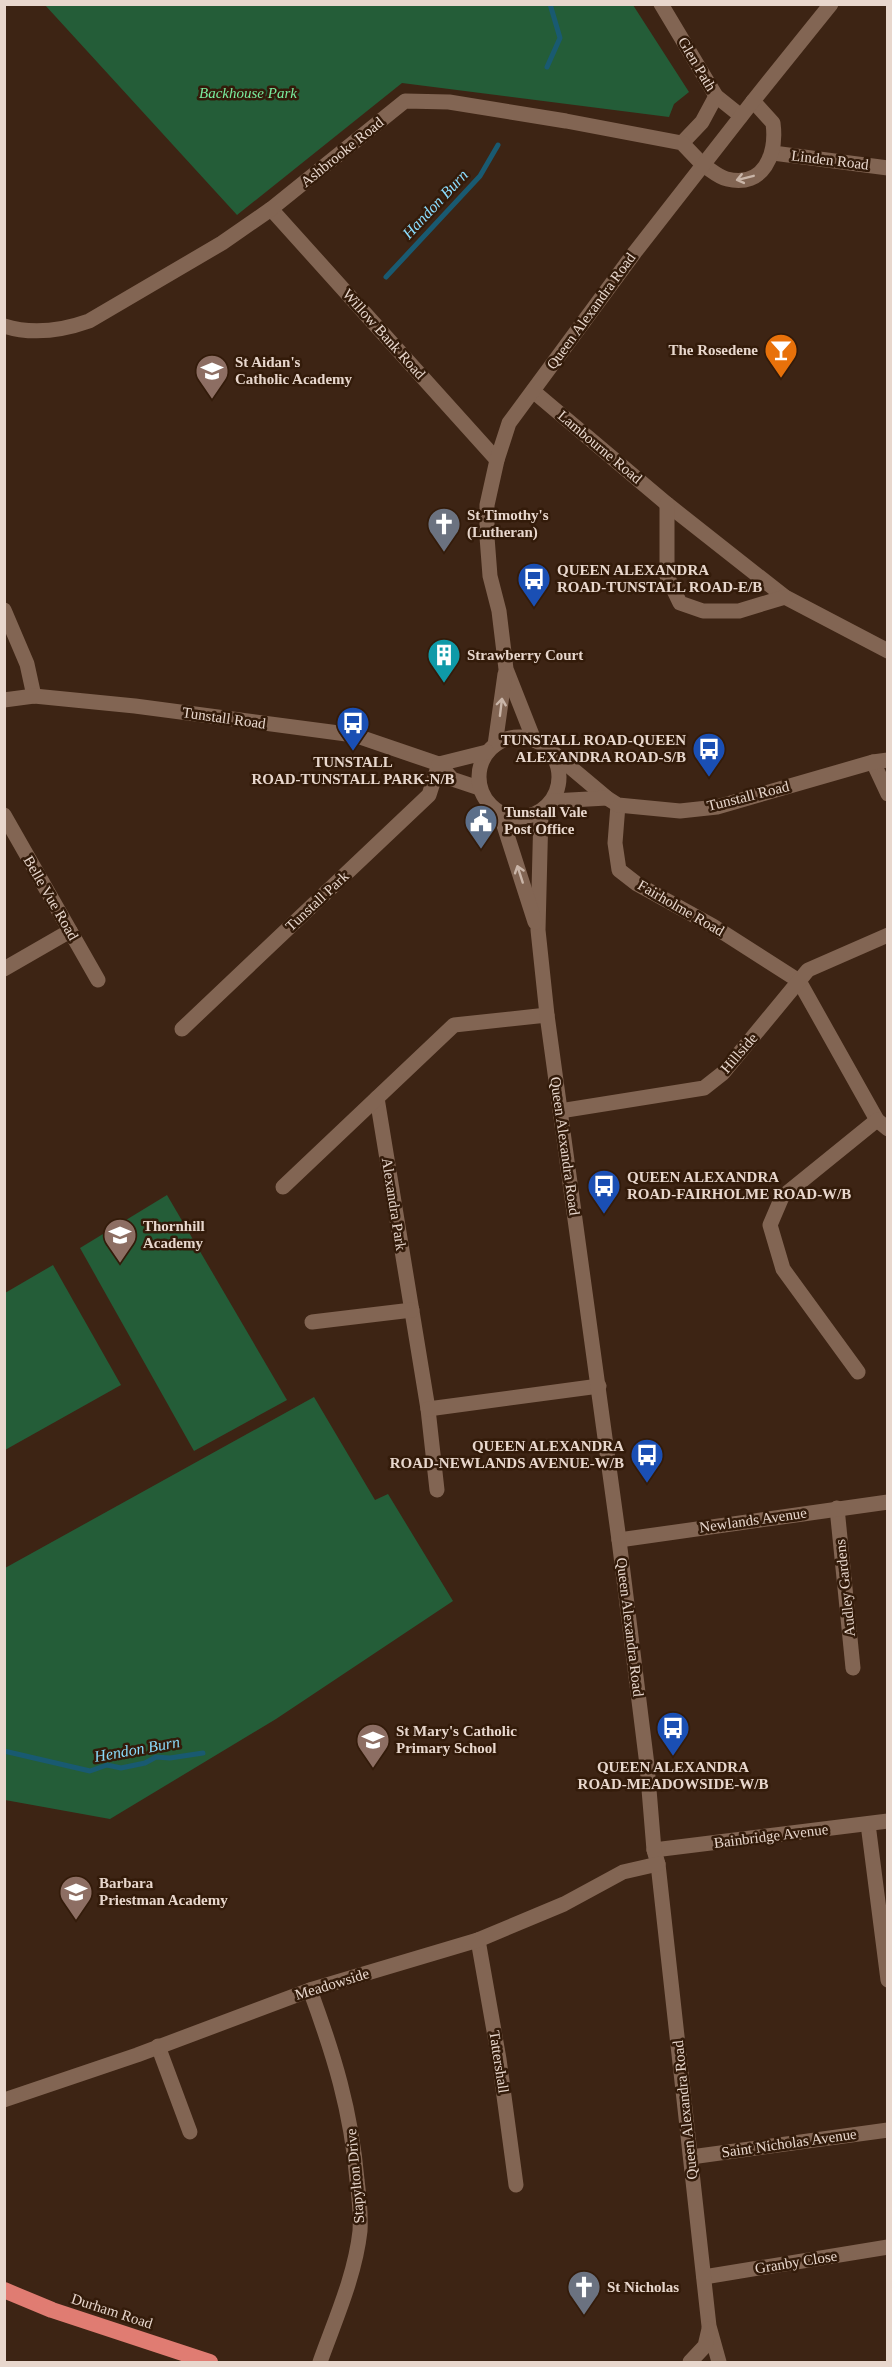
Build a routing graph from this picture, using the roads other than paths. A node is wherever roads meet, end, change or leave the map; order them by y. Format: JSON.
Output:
{"nodes":[{"id":1,"x":660,"y":4,"type":"edge"},
{"id":2,"x":831,"y":4,"type":"edge"},
{"id":3,"x":716,"y":96,"type":"junction"},
{"id":4,"x":753,"y":100,"type":"junction"},
{"id":5,"x":741,"y":116,"type":"junction"},
{"id":6,"x":682,"y":143,"type":"junction"},
{"id":7,"x":773,"y":153,"type":"junction"},
{"id":8,"x":703,"y":165,"type":"junction"},
{"id":9,"x":888,"y":168,"type":"edge"},
{"id":10,"x":271,"y":209,"type":"junction"},
{"id":11,"x":4,"y":326,"type":"edge"},
{"id":12,"x":533,"y":391,"type":"junction"},
{"id":13,"x":497,"y":460,"type":"junction"},
{"id":14,"x":667,"y":504,"type":"junction"},
{"id":15,"x":785,"y":597,"type":"junction"},
{"id":16,"x":4,"y":610,"type":"edge"},
{"id":17,"x":888,"y":651,"type":"edge"},
{"id":18,"x":506,"y":669,"type":"junction"},
{"id":19,"x":34,"y":696,"type":"junction"},
{"id":20,"x":4,"y":700,"type":"edge"},
{"id":21,"x":539,"y":742,"type":"junction"},
{"id":22,"x":491,"y":748,"type":"junction"},
{"id":23,"x":880,"y":761,"type":"edge"},
{"id":24,"x":439,"y":764,"type":"junction"},
{"id":25,"x":480,"y":788,"type":"junction"},
{"id":26,"x":888,"y":794,"type":"edge"},
{"id":27,"x":613,"y":802,"type":"junction"},
{"id":28,"x":546,"y":806,"type":"junction"},
{"id":29,"x":500,"y":813,"type":"junction"},
{"id":30,"x":4,"y":815,"type":"edge"},
{"id":31,"x":538,"y":930,"type":"junction"},
{"id":32,"x":70,"y":931,"type":"junction"},
{"id":33,"x":888,"y":935,"type":"edge"},
{"id":34,"x":4,"y":969,"type":"edge"},
{"id":35,"x":98,"y":980,"type":"dead end"},
{"id":36,"x":799,"y":981,"type":"junction"},
{"id":37,"x":547,"y":1015,"type":"junction"},
{"id":38,"x":182,"y":1029,"type":"dead end"},
{"id":39,"x":376,"y":1098,"type":"junction"},
{"id":40,"x":560,"y":1111,"type":"junction"},
{"id":41,"x":882,"y":1125,"type":"edge"},
{"id":42,"x":283,"y":1187,"type":"dead end"},
{"id":43,"x":412,"y":1310,"type":"junction"},
{"id":44,"x":312,"y":1322,"type":"dead end"},
{"id":45,"x":858,"y":1372,"type":"dead end"},
{"id":46,"x":599,"y":1386,"type":"junction"},
{"id":47,"x":428,"y":1410,"type":"junction"},
{"id":48,"x":437,"y":1490,"type":"dead end"},
{"id":49,"x":888,"y":1502,"type":"edge"},
{"id":50,"x":837,"y":1508,"type":"junction"},
{"id":51,"x":619,"y":1540,"type":"junction"},
{"id":52,"x":853,"y":1668,"type":"dead end"},
{"id":53,"x":888,"y":1821,"type":"edge"},
{"id":54,"x":868,"y":1824,"type":"junction"},
{"id":55,"x":656,"y":1857,"type":"junction"},
{"id":56,"x":478,"y":1940,"type":"junction"},
{"id":57,"x":888,"y":1980,"type":"edge"},
{"id":58,"x":310,"y":1990,"type":"junction"},
{"id":59,"x":158,"y":2046,"type":"junction"},
{"id":60,"x":4,"y":2100,"type":"edge"},
{"id":61,"x":888,"y":2130,"type":"edge"},
{"id":62,"x":190,"y":2132,"type":"dead end"},
{"id":63,"x":691,"y":2157,"type":"junction"},
{"id":64,"x":516,"y":2185,"type":"dead end"},
{"id":65,"x":888,"y":2247,"type":"edge"},
{"id":66,"x":704,"y":2277,"type":"junction"},
{"id":67,"x":4,"y":2290,"type":"edge"},
{"id":68,"x":710,"y":2326,"type":"junction"},
{"id":69,"x":210,"y":2362,"type":"edge"},
{"id":70,"x":321,"y":2362,"type":"edge"},
{"id":71,"x":690,"y":2362,"type":"edge"},
{"id":72,"x":719,"y":2362,"type":"edge"}],
"edges":[{"from":1,"to":3,"type":"street","name":"Glen Path"},
{"from":2,"to":4,"type":"street","name":"Queen Alexandra Road"},
{"from":3,"to":5,"type":"street","name":"Glen Path"},
{"from":3,"to":6,"type":"street"},
{"from":4,"to":5,"type":"street","name":"Queen Alexandra Road"},
{"from":4,"to":7,"type":"street"},
{"from":5,"to":8,"type":"street","name":"Queen Alexandra Road"},
{"from":6,"to":8,"type":"street"},
{"from":6,"to":10,"type":"street","name":"Ashbrooke Road"},
{"from":7,"to":8,"type":"street","one_way":true},
{"from":7,"to":9,"type":"street","name":"Linden Road"},
{"from":8,"to":12,"type":"street","name":"Queen Alexandra Road"},
{"from":10,"to":11,"type":"street","name":"Ashbrooke Road"},
{"from":10,"to":13,"type":"street","name":"Willow Bank Road"},
{"from":12,"to":13,"type":"street","name":"Queen Alexandra Road"},
{"from":12,"to":14,"type":"street","name":"Lambourne Road"},
{"from":13,"to":18,"type":"street","name":"Queen Alexandra Road"},
{"from":14,"to":15,"type":"street","name":"Lambourne Road"},
{"from":14,"to":15,"type":"street"},
{"from":15,"to":17,"type":"street","name":"Lambourne Road"},
{"from":16,"to":19,"type":"street"},
{"from":18,"to":21,"type":"street","name":"Queen Alexandra Road"},
{"from":22,"to":18,"type":"street","name":"Queen Alexandra Road","one_way":true},
{"from":19,"to":20,"type":"street","name":"Tunstall Road"},
{"from":19,"to":24,"type":"street","name":"Tunstall Road"},
{"from":21,"to":22,"type":"street"},
{"from":21,"to":27,"type":"street"},
{"from":21,"to":28,"type":"street","name":"Queen Alexandra Road"},
{"from":22,"to":24,"type":"street"},
{"from":22,"to":25,"type":"street","name":"Queen Alexandra Road"},
{"from":23,"to":26,"type":"street"},
{"from":23,"to":27,"type":"street","name":"Tunstall Road"},
{"from":24,"to":25,"type":"street"},
{"from":24,"to":38,"type":"street","name":"Tunstall Park"},
{"from":25,"to":29,"type":"street","name":"Queen Alexandra Road"},
{"from":27,"to":28,"type":"street","name":"Tunstall Road"},
{"from":27,"to":36,"type":"street","name":"Fairholme Road"},
{"from":28,"to":29,"type":"street"},
{"from":28,"to":31,"type":"street","name":"Queen Alexandra Road"},
{"from":31,"to":29,"type":"street","name":"Queen Alexandra Road","one_way":true},
{"from":30,"to":32,"type":"street","name":"Belle Vue Road"},
{"from":31,"to":37,"type":"street","name":"Queen Alexandra Road"},
{"from":32,"to":34,"type":"street"},
{"from":32,"to":35,"type":"street","name":"Belle Vue Road"},
{"from":33,"to":36,"type":"street","name":"Hillside"},
{"from":36,"to":40,"type":"street","name":"Hillside"},
{"from":36,"to":41,"type":"street"},
{"from":37,"to":39,"type":"street"},
{"from":37,"to":40,"type":"street","name":"Queen Alexandra Road"},
{"from":39,"to":42,"type":"street"},
{"from":39,"to":43,"type":"street","name":"Alexandra Park"},
{"from":40,"to":46,"type":"street","name":"Queen Alexandra Road"},
{"from":41,"to":45,"type":"street"},
{"from":43,"to":44,"type":"street"},
{"from":43,"to":47,"type":"street","name":"Alexandra Park"},
{"from":46,"to":47,"type":"street"},
{"from":46,"to":51,"type":"street","name":"Queen Alexandra Road"},
{"from":47,"to":48,"type":"street","name":"Alexandra Park"},
{"from":49,"to":50,"type":"street","name":"Newlands Avenue"},
{"from":50,"to":51,"type":"street","name":"Newlands Avenue"},
{"from":50,"to":52,"type":"street","name":"Audley Gardens"},
{"from":51,"to":55,"type":"street","name":"Queen Alexandra Road"},
{"from":53,"to":54,"type":"street","name":"Bainbridge Avenue"},
{"from":54,"to":55,"type":"street","name":"Bainbridge Avenue"},
{"from":54,"to":57,"type":"street"},
{"from":55,"to":56,"type":"street","name":"Meadowside"},
{"from":55,"to":63,"type":"street","name":"Queen Alexandra Road"},
{"from":56,"to":58,"type":"street","name":"Meadowside"},
{"from":56,"to":64,"type":"street","name":"Tattershall"},
{"from":58,"to":59,"type":"street","name":"Meadowside"},
{"from":58,"to":70,"type":"street","name":"Stapylton Drive"},
{"from":59,"to":60,"type":"street","name":"Meadowside"},
{"from":59,"to":62,"type":"street"},
{"from":61,"to":63,"type":"street","name":"Saint Nicholas Avenue"},
{"from":63,"to":66,"type":"street","name":"Queen Alexandra Road"},
{"from":65,"to":66,"type":"street","name":"Granby Close"},
{"from":66,"to":68,"type":"street","name":"Queen Alexandra Road"},
{"from":67,"to":69,"type":"highway","name":"Durham Road"},
{"from":68,"to":71,"type":"street"},
{"from":68,"to":72,"type":"street","name":"Queen Alexandra Road"}]}
